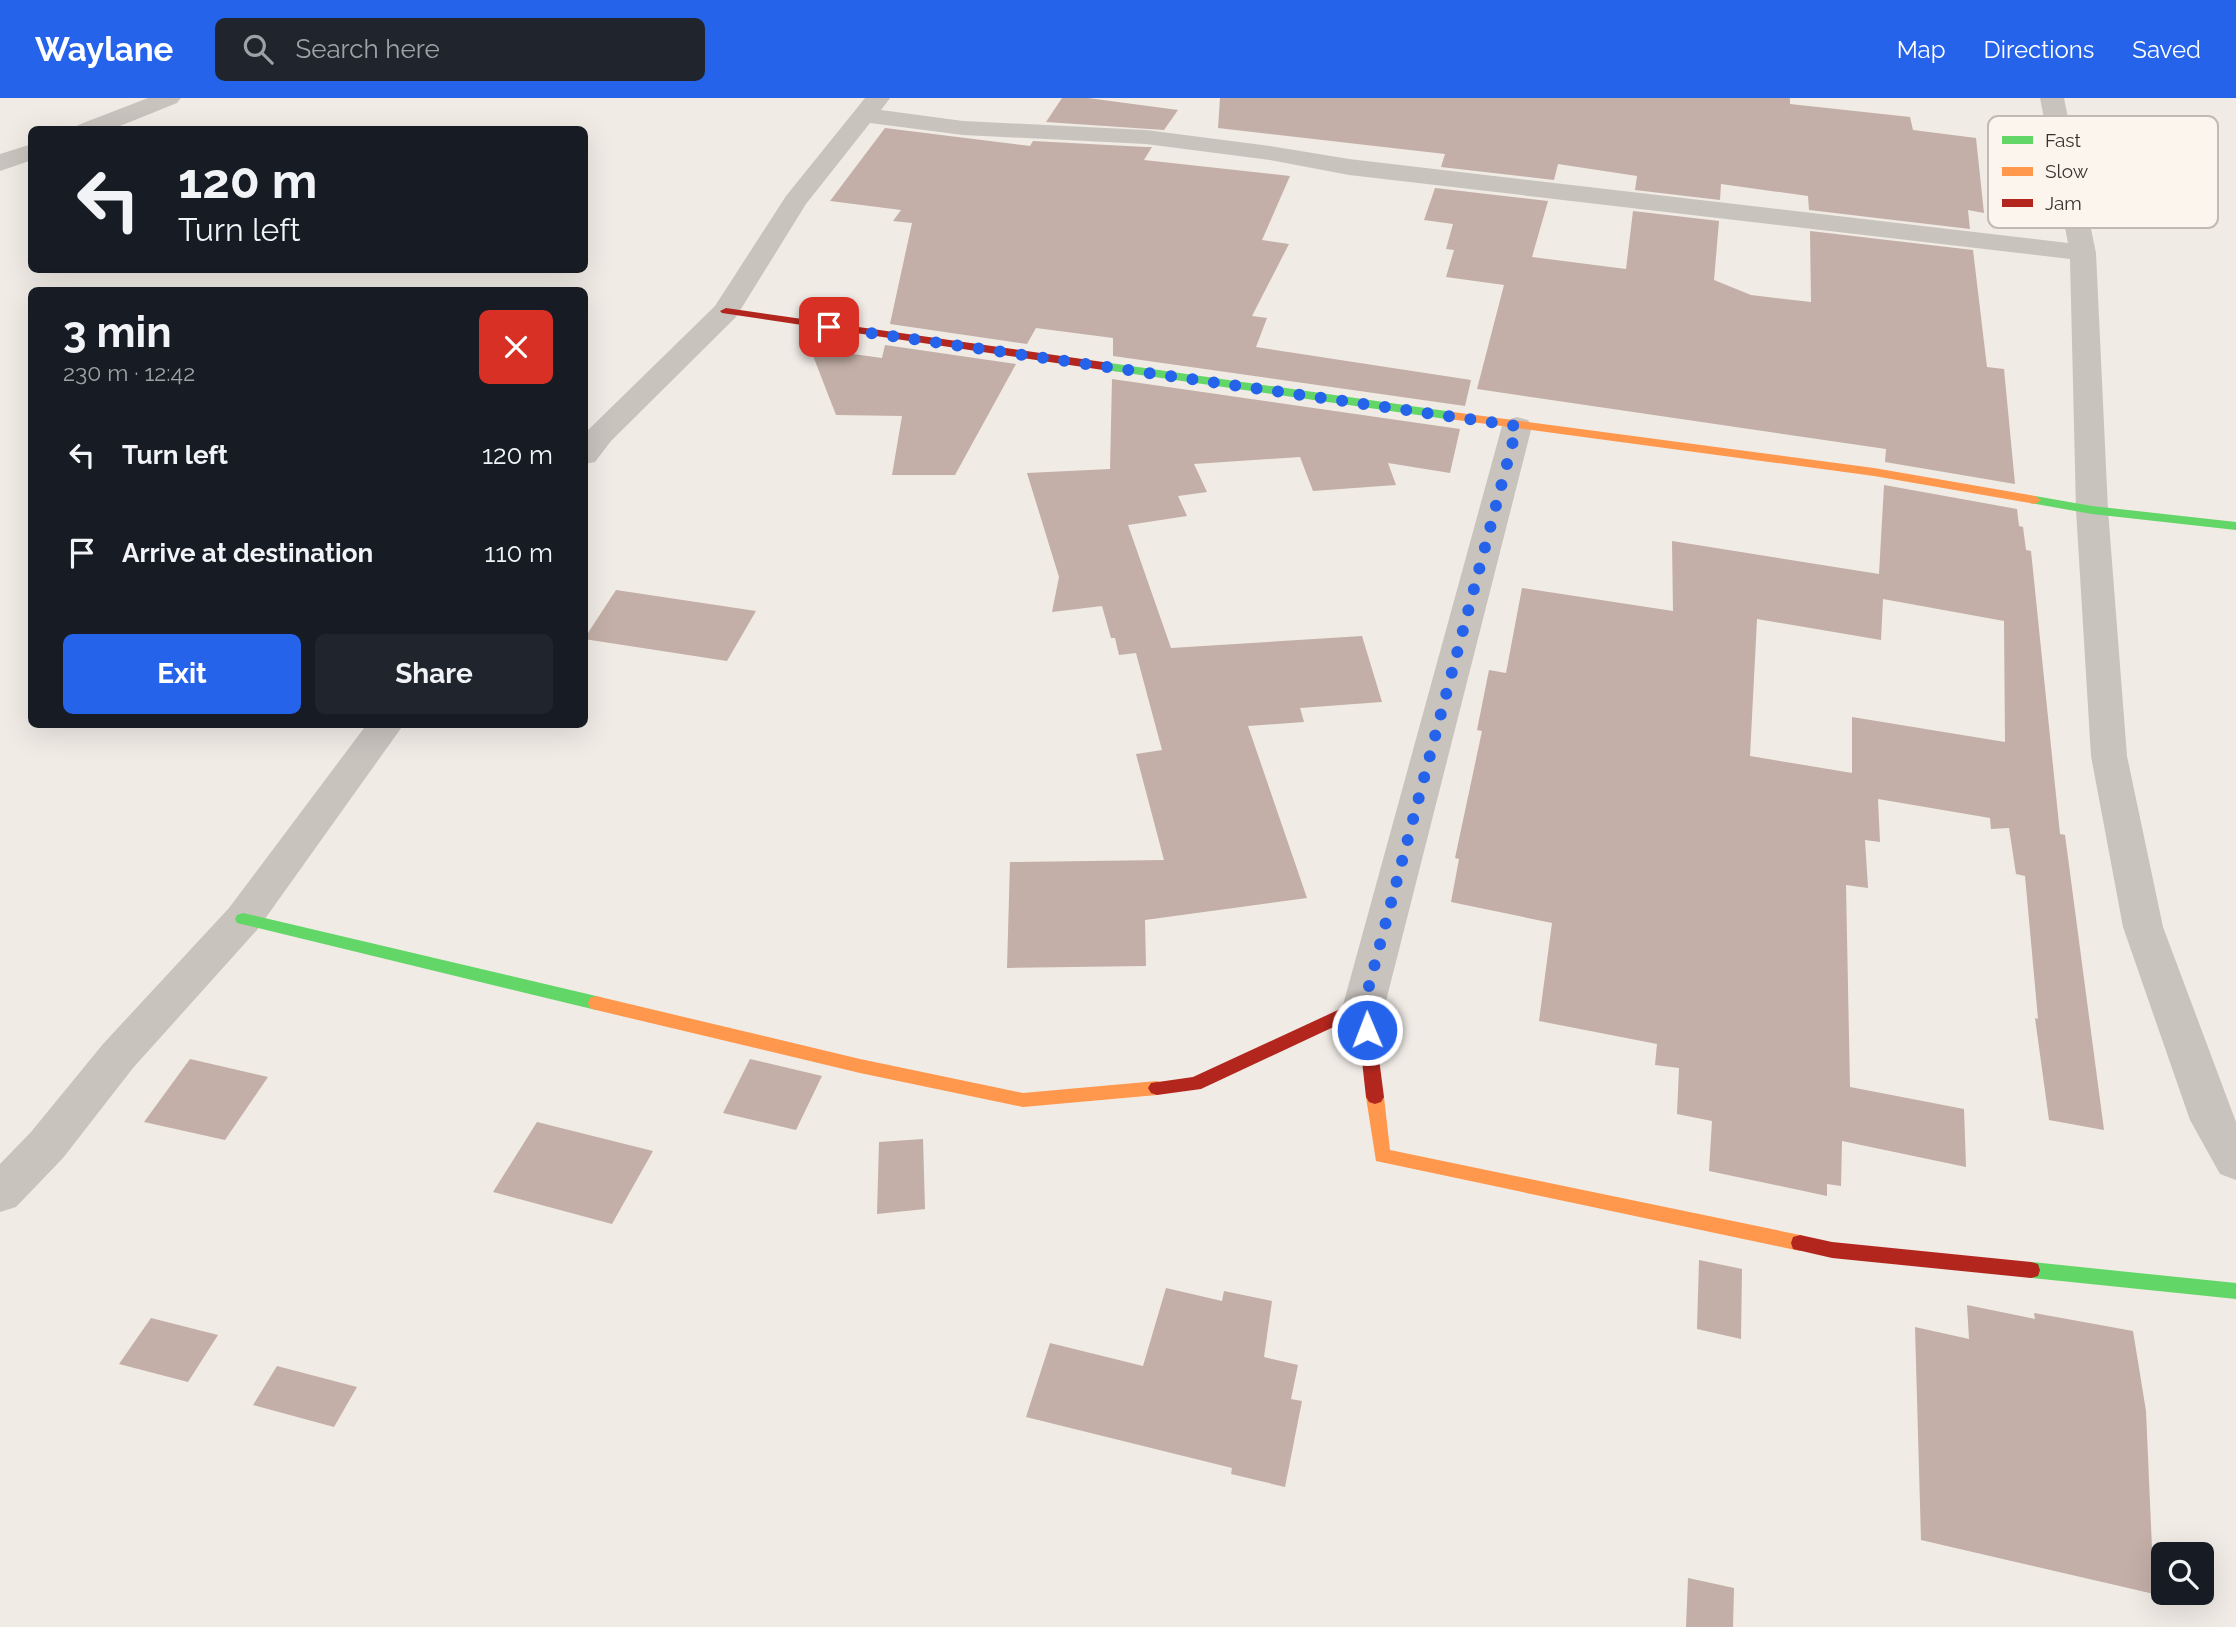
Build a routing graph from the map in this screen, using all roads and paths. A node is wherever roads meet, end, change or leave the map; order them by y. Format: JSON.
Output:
{"nodes":[{"id":1,"x":169,"y":98,"type":"edge"},
{"id":2,"x":2052,"y":98,"type":"edge"},
{"id":3,"x":871,"y":106,"type":"edge"},
{"id":4,"x":2056,"y":116,"type":"edge"},
{"id":5,"x":97,"y":126,"type":"edge"},
{"id":6,"x":28,"y":152,"type":"edge"},
{"id":7,"x":0,"y":163,"type":"edge"},
{"id":8,"x":2078,"y":228,"type":"edge"},
{"id":9,"x":2083,"y":253,"type":"junction"},
{"id":10,"x":726,"y":312,"type":"junction"},
{"id":11,"x":1517,"y":426,"type":"junction"},
{"id":12,"x":588,"y":450,"type":"edge"},
{"id":13,"x":2092,"y":510,"type":"junction"},
{"id":14,"x":2236,"y":526,"type":"edge"},
{"id":15,"x":383,"y":728,"type":"edge"},
{"id":16,"x":243,"y":919,"type":"junction"},
{"id":17,"x":1364,"y":1005,"type":"junction"},
{"id":18,"x":2236,"y":1161,"type":"edge"},
{"id":19,"x":0,"y":1193,"type":"edge"},
{"id":20,"x":2236,"y":1291,"type":"edge"}],
"edges":[{"from":1,"to":5,"type":"street"},
{"from":2,"to":4,"type":"street"},
{"from":3,"to":9,"type":"street"},
{"from":3,"to":10,"type":"street"},
{"from":6,"to":7,"type":"street"},
{"from":8,"to":9,"type":"street"},
{"from":9,"to":13,"type":"street"},
{"from":10,"to":11,"type":"street"},
{"from":10,"to":12,"type":"street"},
{"from":11,"to":13,"type":"street"},
{"from":11,"to":17,"type":"street"},
{"from":13,"to":14,"type":"street"},
{"from":13,"to":18,"type":"street"},
{"from":15,"to":16,"type":"street"},
{"from":16,"to":17,"type":"street"},
{"from":16,"to":19,"type":"street"},
{"from":17,"to":20,"type":"street"}]}
